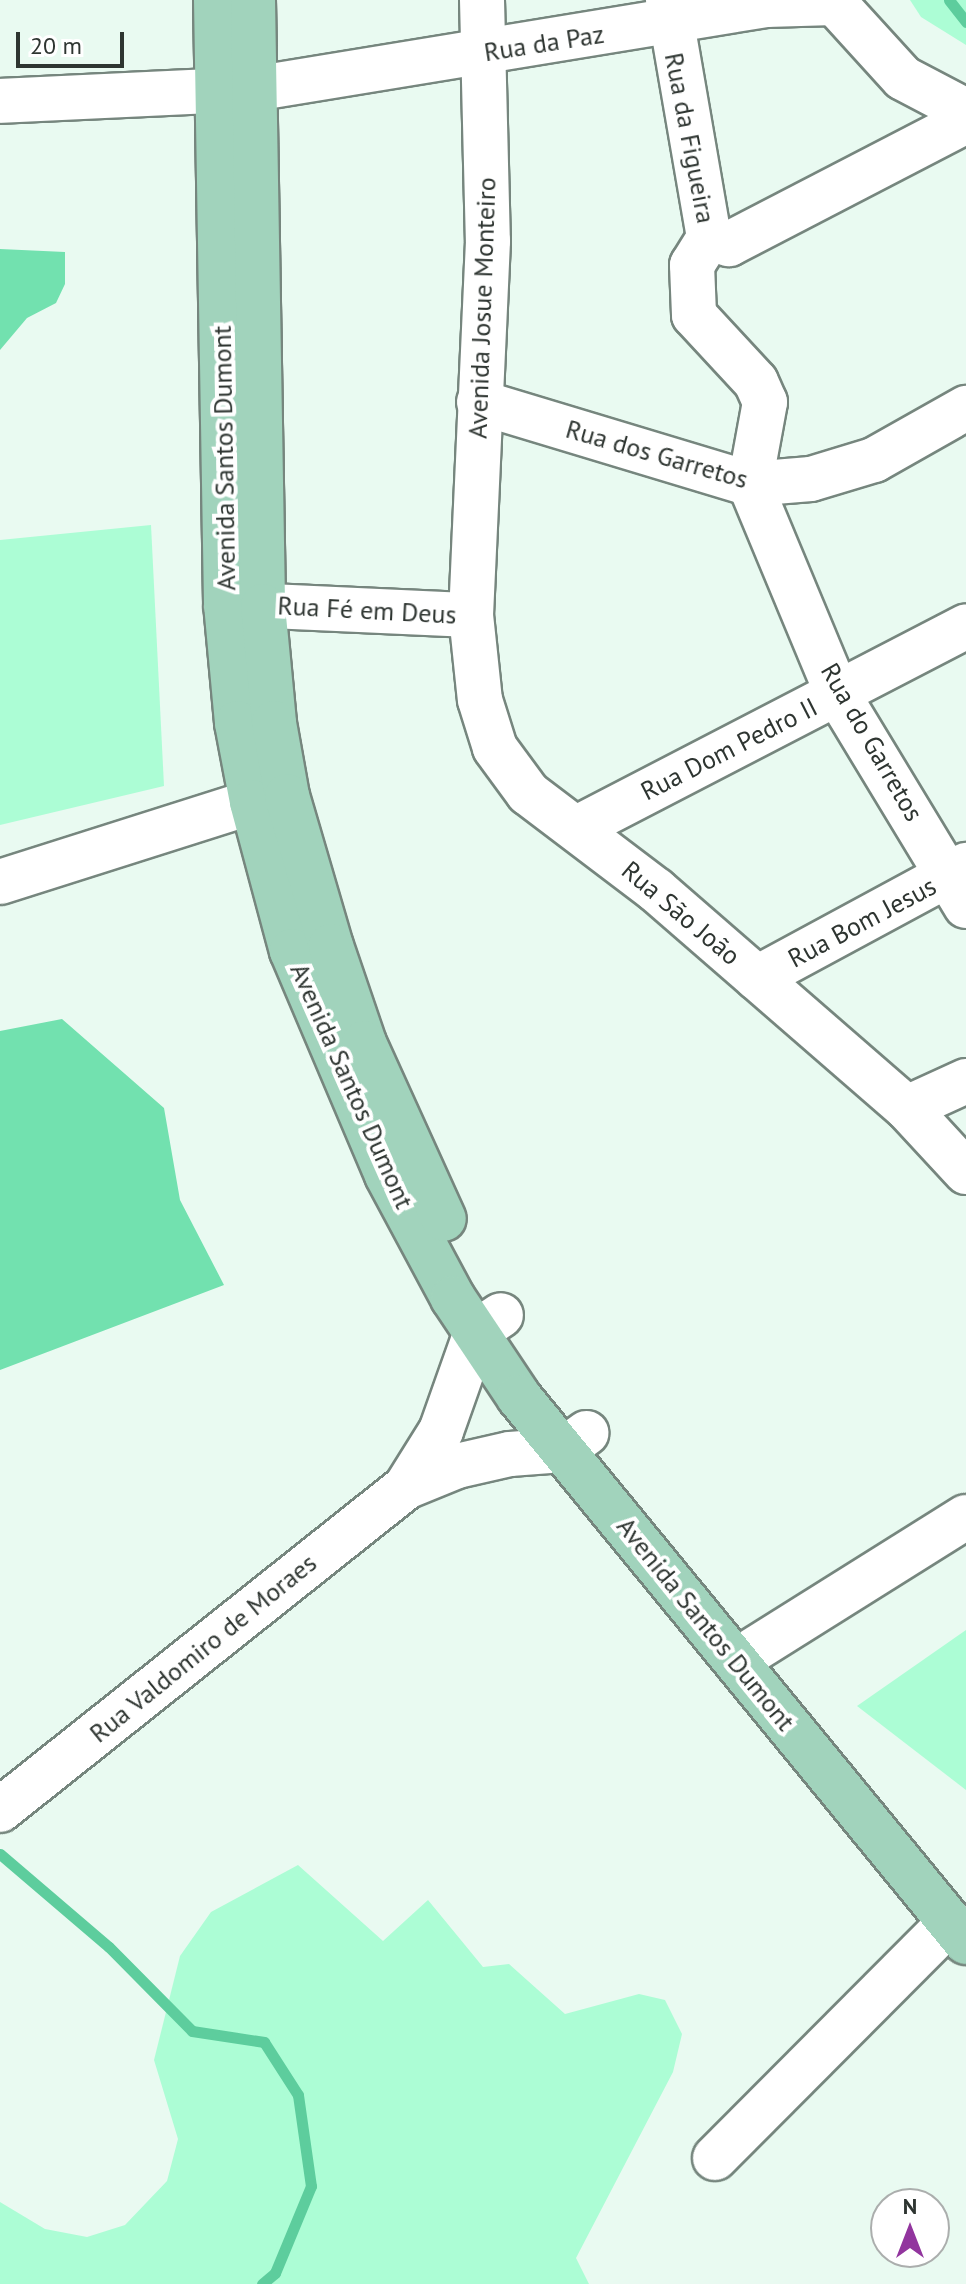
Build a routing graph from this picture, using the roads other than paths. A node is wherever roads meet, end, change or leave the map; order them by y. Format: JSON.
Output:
{"nodes":[{"id":1,"x":216,"y":0,"type":"edge"},
{"id":2,"x":253,"y":0,"type":"edge"},
{"id":3,"x":482,"y":0,"type":"edge"},
{"id":4,"x":833,"y":2,"type":"edge"},
{"id":5,"x":668,"y":11,"type":"edge"},
{"id":6,"x":484,"y":53,"type":"junction"},
{"id":7,"x":235,"y":91,"type":"junction"},
{"id":8,"x":0,"y":101,"type":"edge"},
{"id":9,"x":966,"y":111,"type":"edge"},
{"id":10,"x":966,"y":121,"type":"edge"},
{"id":11,"x":709,"y":238,"type":"junction"},
{"id":12,"x":479,"y":402,"type":"junction"},
{"id":13,"x":966,"y":408,"type":"edge"},
{"id":14,"x":750,"y":484,"type":"junction"},
{"id":15,"x":244,"y":605,"type":"junction"},
{"id":16,"x":471,"y":615,"type":"junction"},
{"id":17,"x":966,"y":626,"type":"edge"},
{"id":18,"x":837,"y":693,"type":"junction"},
{"id":19,"x":252,"y":802,"type":"junction"},
{"id":20,"x":577,"y":828,"type":"junction"},
{"id":21,"x":0,"y":882,"type":"edge"},
{"id":22,"x":961,"y":882,"type":"edge"},
{"id":23,"x":757,"y":978,"type":"junction"},
{"id":24,"x":966,"y":1081,"type":"edge"},
{"id":25,"x":907,"y":1108,"type":"junction"},
{"id":26,"x":966,"y":1172,"type":"edge"},
{"id":27,"x":488,"y":1324,"type":"junction"},
{"id":28,"x":575,"y":1441,"type":"junction"},
{"id":29,"x":406,"y":1487,"type":"junction"},
{"id":30,"x":966,"y":1517,"type":"edge"},
{"id":31,"x":745,"y":1654,"type":"junction"},
{"id":32,"x":0,"y":1810,"type":"edge"},
{"id":33,"x":961,"y":1921,"type":"edge"},
{"id":34,"x":715,"y":2158,"type":"dead end"}],
"edges":[{"from":1,"to":7,"type":"main road","name":"Avenida Santos Dumont"},
{"from":2,"to":7,"type":"main road","name":"Avenida Santos Dumont"},
{"from":3,"to":6,"type":"street","name":"Avenida Josue Monteiro"},
{"from":4,"to":5,"type":"street","name":"Rua da Paz"},
{"from":4,"to":9,"type":"street"},
{"from":5,"to":6,"type":"street","name":"Rua da Paz"},
{"from":5,"to":11,"type":"street","name":"Rua da Figueira"},
{"from":6,"to":7,"type":"street","name":"Rua da Paz"},
{"from":6,"to":12,"type":"street","name":"Avenida Josue Monteiro"},
{"from":7,"to":8,"type":"street","name":"Rua da Paz"},
{"from":7,"to":15,"type":"main road","name":"Avenida Santos Dumont"},
{"from":10,"to":11,"type":"street"},
{"from":11,"to":14,"type":"street","name":"Rua da Figueira"},
{"from":12,"to":14,"type":"street","name":"Rua dos Garretos"},
{"from":12,"to":16,"type":"street","name":"Avenida Josue Monteiro"},
{"from":13,"to":14,"type":"street","name":"Rua dos Garretos"},
{"from":14,"to":18,"type":"street","name":"Rua do Garretos"},
{"from":15,"to":16,"type":"street","name":"Rua Fé em Deus"},
{"from":15,"to":19,"type":"main road","name":"Avenida Santos Dumont"},
{"from":15,"to":27,"type":"main road","name":"Avenida Santos Dumont"},
{"from":16,"to":20,"type":"street","name":"Rua São João"},
{"from":17,"to":18,"type":"street","name":"Rua Dom Pedro II"},
{"from":18,"to":20,"type":"street","name":"Rua Dom Pedro II"},
{"from":18,"to":22,"type":"street","name":"Rua do Garretos"},
{"from":19,"to":21,"type":"street"},
{"from":19,"to":27,"type":"main road","name":"Avenida Santos Dumont"},
{"from":20,"to":23,"type":"street","name":"Rua São João"},
{"from":22,"to":23,"type":"street","name":"Rua Bom Jesus"},
{"from":23,"to":25,"type":"street","name":"Rua São João"},
{"from":24,"to":25,"type":"street"},
{"from":25,"to":26,"type":"street","name":"Rua São João"},
{"from":27,"to":28,"type":"main road","name":"Avenida Santos Dumont"},
{"from":27,"to":29,"type":"street","name":"Rua Valdomiro de Moraes"},
{"from":28,"to":29,"type":"street","name":"Rua Valdomiro de Moraes"},
{"from":28,"to":31,"type":"main road","name":"Avenida Santos Dumont"},
{"from":29,"to":32,"type":"street","name":"Rua Valdomiro de Moraes"},
{"from":30,"to":31,"type":"street"},
{"from":31,"to":33,"type":"main road","name":"Avenida Santos Dumont"},
{"from":33,"to":34,"type":"street"}]}
